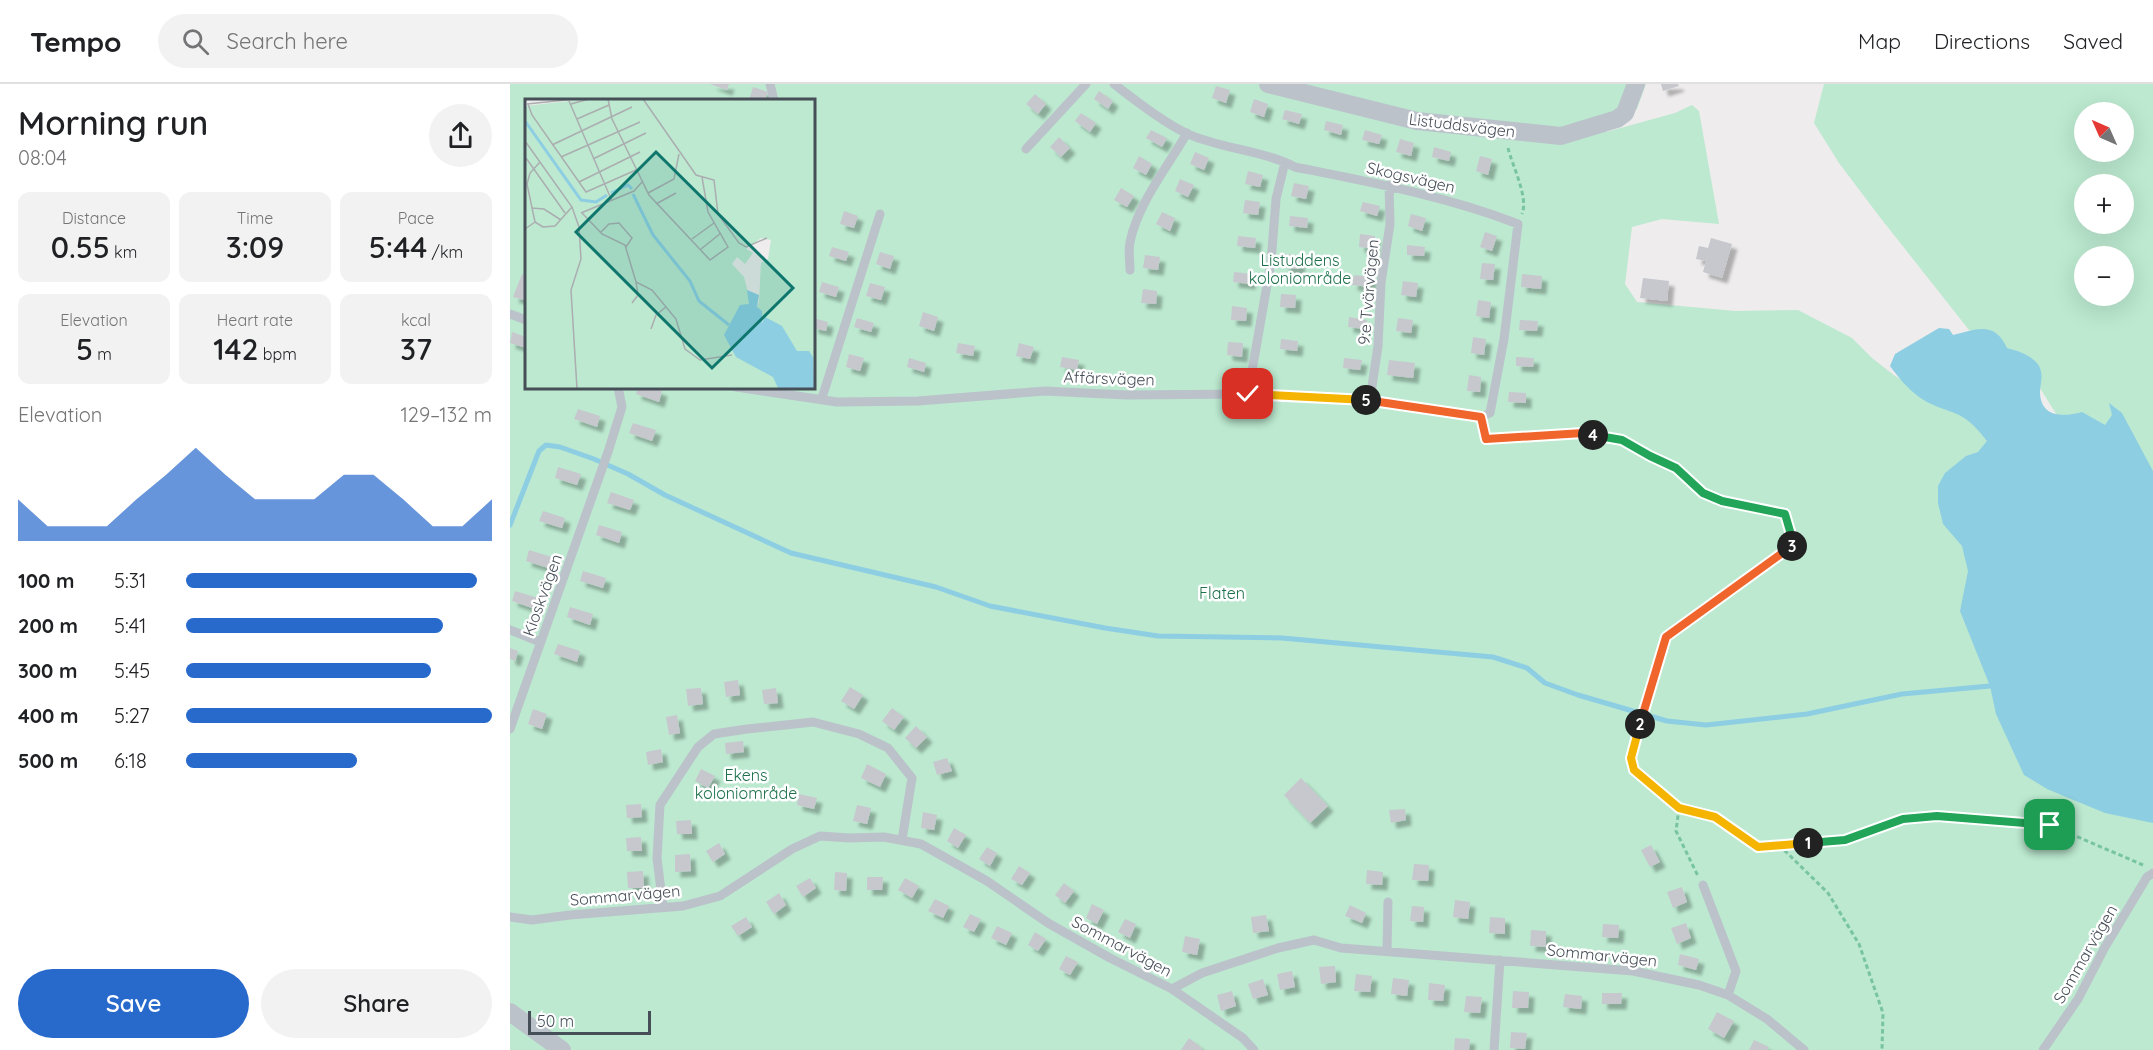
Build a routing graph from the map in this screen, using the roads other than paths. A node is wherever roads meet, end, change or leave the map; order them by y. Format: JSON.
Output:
{"nodes":[{"id":1,"x":771,"y":84,"type":"edge"},
{"id":2,"x":1086,"y":84,"type":"edge"},
{"id":3,"x":1114,"y":84,"type":"edge"},
{"id":4,"x":1268,"y":84,"type":"edge"},
{"id":5,"x":1636,"y":84,"type":"edge"},
{"id":6,"x":774,"y":99,"type":"edge"},
{"id":7,"x":1187,"y":134,"type":"junction"},
{"id":8,"x":1026,"y":149,"type":"dead end"},
{"id":9,"x":1285,"y":162,"type":"junction"},
{"id":10,"x":1389,"y":185,"type":"junction"},
{"id":11,"x":880,"y":214,"type":"dead end"},
{"id":12,"x":1130,"y":270,"type":"dead end"},
{"id":13,"x":510,"y":314,"type":"edge"},
{"id":14,"x":525,"y":320,"type":"edge"},
{"id":15,"x":618,"y":388,"type":"edge"},
{"id":16,"x":744,"y":388,"type":"edge"},
{"id":17,"x":1248,"y":394,"type":"junction"},
{"id":18,"x":822,"y":398,"type":"junction"},
{"id":19,"x":1370,"y":400,"type":"junction"},
{"id":20,"x":1481,"y":417,"type":"joint"},
{"id":21,"x":510,"y":630,"type":"edge"},
{"id":22,"x":540,"y":642,"type":"junction"},
{"id":23,"x":510,"y":729,"type":"edge"},
{"id":24,"x":902,"y":840,"type":"junction"},
{"id":25,"x":2149,"y":870,"type":"edge"},
{"id":26,"x":1703,"y":885,"type":"road end"},
{"id":27,"x":1388,"y":902,"type":"dead end"},
{"id":28,"x":663,"y":907,"type":"junction"},
{"id":29,"x":510,"y":917,"type":"edge"},
{"id":30,"x":1387,"y":951,"type":"junction"},
{"id":31,"x":1500,"y":960,"type":"junction"},
{"id":32,"x":1172,"y":989,"type":"junction"},
{"id":33,"x":1728,"y":995,"type":"junction"},
{"id":34,"x":510,"y":1012,"type":"edge"},
{"id":35,"x":562,"y":1050,"type":"edge"},
{"id":36,"x":1254,"y":1050,"type":"edge"},
{"id":37,"x":1494,"y":1050,"type":"edge"},
{"id":38,"x":1804,"y":1050,"type":"edge"},
{"id":39,"x":2043,"y":1050,"type":"edge"}],
"edges":[{"from":1,"to":6,"type":"lane"},
{"from":2,"to":8,"type":"lane"},
{"from":3,"to":7,"type":"lane","name":"Skogsvägen"},
{"from":4,"to":5,"type":"street","name":"Listuddsvägen"},
{"from":7,"to":9,"type":"lane","name":"Skogsvägen"},
{"from":7,"to":12,"type":"lane"},
{"from":9,"to":10,"type":"lane","name":"Skogsvägen"},
{"from":9,"to":17,"type":"lane"},
{"from":10,"to":19,"type":"lane","name":"9:e Tvärvägen"},
{"from":10,"to":20,"type":"lane","name":"Skogsvägen"},
{"from":11,"to":18,"type":"lane"},
{"from":13,"to":14,"type":"lane"},
{"from":15,"to":22,"type":"lane","name":"Kioskvägen"},
{"from":16,"to":18,"type":"lane","name":"Affärsvägen"},
{"from":17,"to":18,"type":"lane","name":"Affärsvägen"},
{"from":17,"to":19,"type":"lane","name":"Affärsvägen"},
{"from":19,"to":20,"type":"lane","name":"Affärsvägen"},
{"from":21,"to":22,"type":"lane"},
{"from":22,"to":23,"type":"lane","name":"Kioskvägen"},
{"from":24,"to":28,"type":"lane","name":"Sommarvägen"},
{"from":24,"to":28,"type":"lane"},
{"from":24,"to":32,"type":"lane","name":"Sommarvägen"},
{"from":25,"to":39,"type":"lane","name":"Sommarvägen"},
{"from":26,"to":33,"type":"lane"},
{"from":27,"to":30,"type":"lane"},
{"from":28,"to":29,"type":"lane","name":"Sommarvägen"},
{"from":30,"to":31,"type":"lane","name":"Sommarvägen"},
{"from":30,"to":32,"type":"lane","name":"Sommarvägen"},
{"from":31,"to":33,"type":"lane","name":"Sommarvägen"},
{"from":31,"to":37,"type":"lane"},
{"from":32,"to":36,"type":"lane"},
{"from":33,"to":38,"type":"lane","name":"Sommarvägen"},
{"from":34,"to":35,"type":"street"}]}
